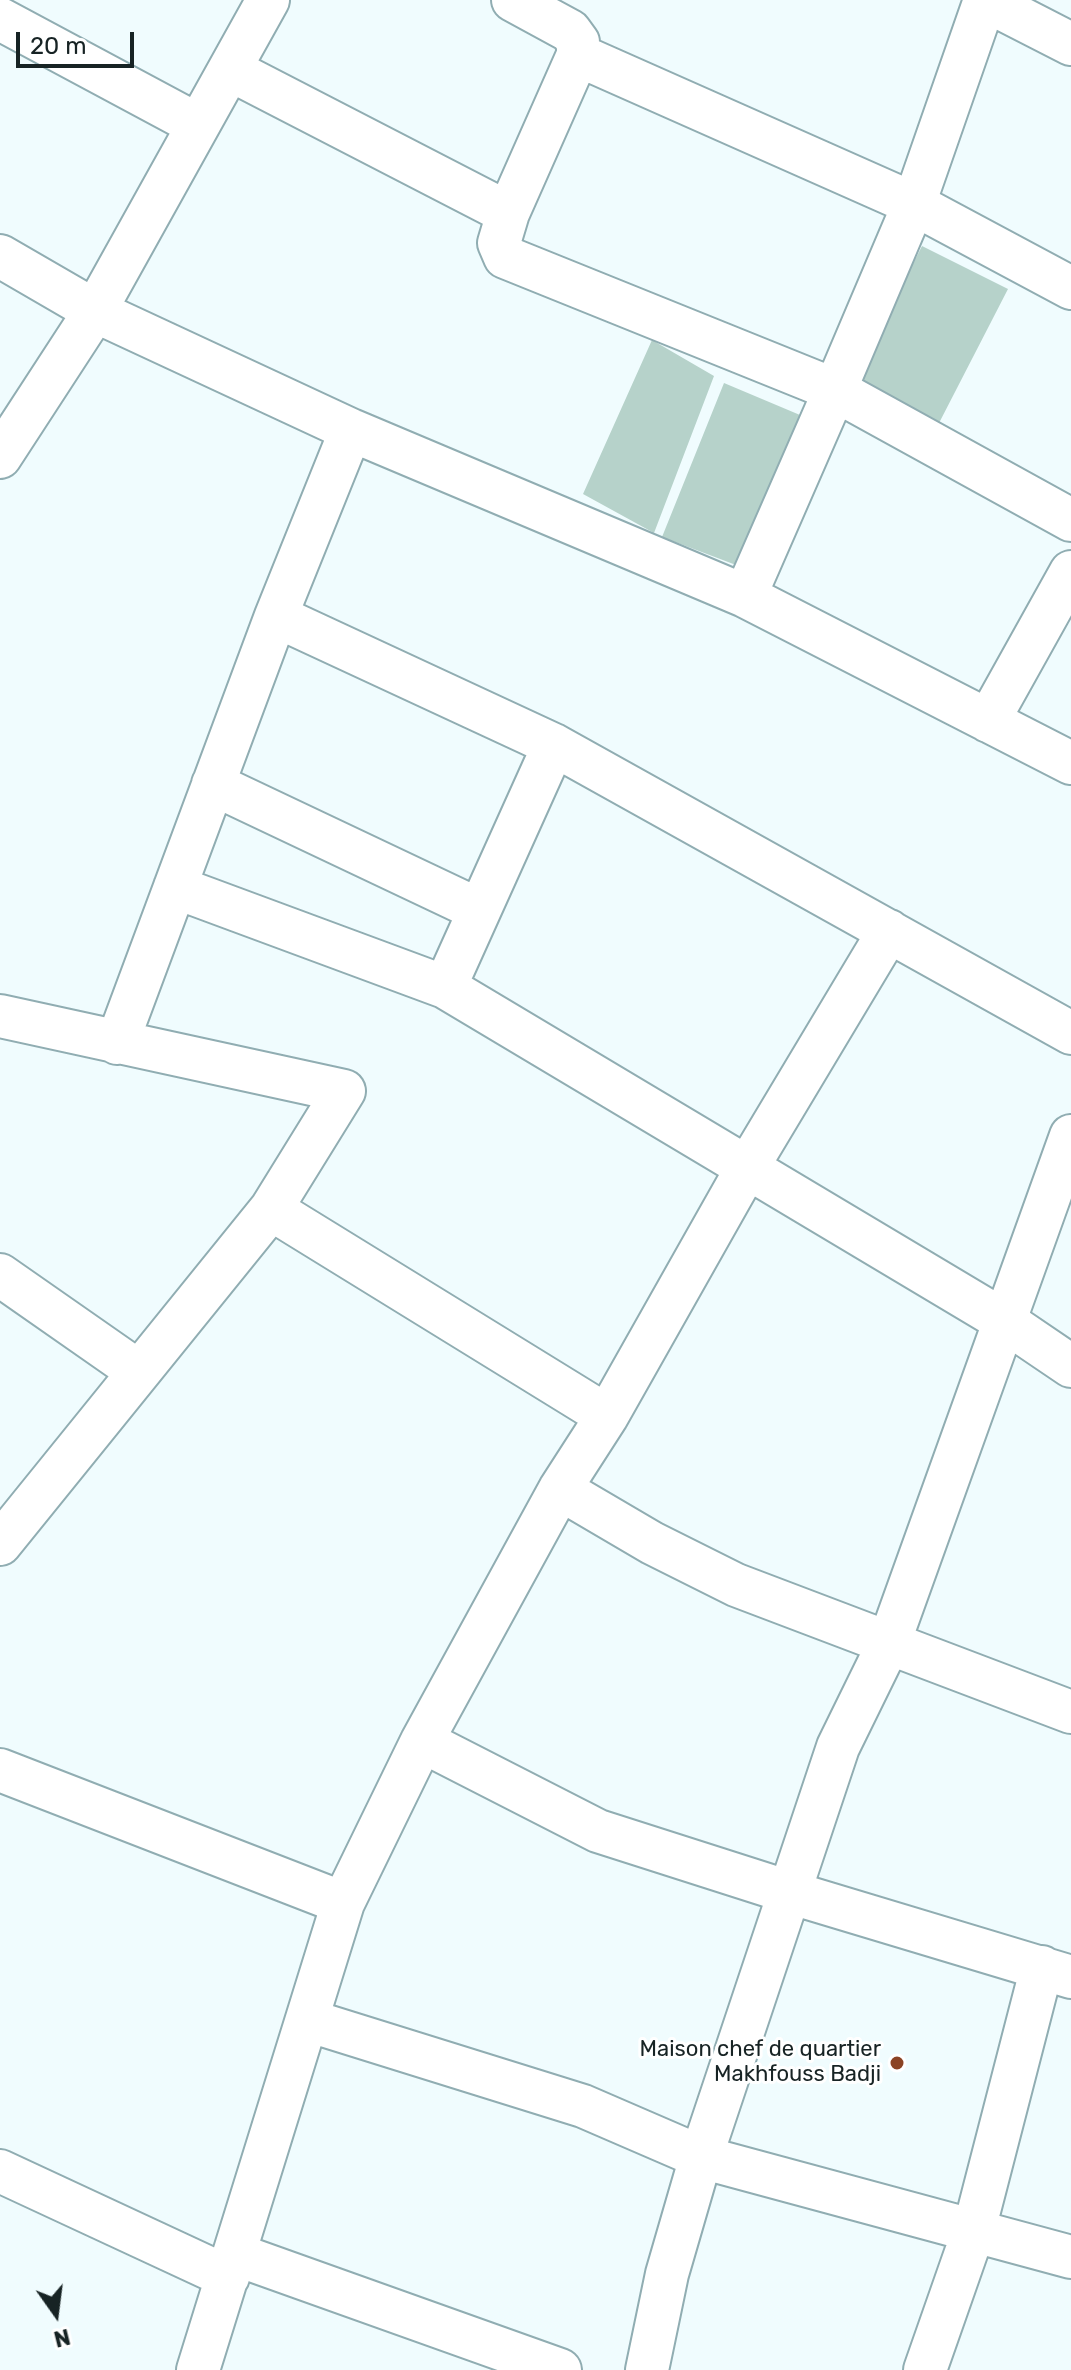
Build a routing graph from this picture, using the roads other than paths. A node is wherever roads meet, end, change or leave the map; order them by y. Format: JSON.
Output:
{"nodes":[{"id":1,"x":268,"y":0,"type":"edge"},
{"id":2,"x":513,"y":0,"type":"edge"},
{"id":3,"x":0,"y":19,"type":"edge"},
{"id":4,"x":1071,"y":44,"type":"edge"},
{"id":5,"x":578,"y":55,"type":"junction"},
{"id":6,"x":231,"y":70,"type":"junction"},
{"id":7,"x":196,"y":124,"type":"junction"},
{"id":8,"x":914,"y":204,"type":"junction"},
{"id":9,"x":508,"y":213,"type":"junction"},
{"id":10,"x":0,"y":256,"type":"edge"},
{"id":11,"x":1071,"y":288,"type":"edge"},
{"id":12,"x":95,"y":311,"type":"junction"},
{"id":13,"x":835,"y":390,"type":"junction"},
{"id":14,"x":7,"y":430,"type":"edge"},
{"id":15,"x":351,"y":430,"type":"junction"},
{"id":16,"x":1071,"y":520,"type":"edge"},
{"id":17,"x":1071,"y":572,"type":"edge"},
{"id":18,"x":745,"y":596,"type":"junction"},
{"id":19,"x":276,"y":616,"type":"junction"},
{"id":20,"x":988,"y":721,"type":"junction"},
{"id":21,"x":554,"y":745,"type":"junction"},
{"id":22,"x":1071,"y":763,"type":"edge"},
{"id":23,"x":213,"y":784,"type":"junction"},
{"id":24,"x":175,"y":887,"type":"junction"},
{"id":25,"x":479,"y":910,"type":"junction"},
{"id":26,"x":889,"y":931,"type":"junction"},
{"id":27,"x":445,"y":987,"type":"junction"},
{"id":28,"x":0,"y":1016,"type":"edge"},
{"id":29,"x":1071,"y":1033,"type":"edge"},
{"id":30,"x":117,"y":1043,"type":"junction"},
{"id":31,"x":1071,"y":1136,"type":"edge"},
{"id":32,"x":747,"y":1168,"type":"junction"},
{"id":33,"x":271,"y":1209,"type":"junction"},
{"id":34,"x":0,"y":1275,"type":"edge"},
{"id":35,"x":1006,"y":1322,"type":"junction"},
{"id":36,"x":1071,"y":1366,"type":"edge"},
{"id":37,"x":139,"y":1372,"type":"junction"},
{"id":38,"x":607,"y":1416,"type":"junction"},
{"id":39,"x":560,"y":1489,"type":"junction"},
{"id":40,"x":0,"y":1544,"type":"edge"},
{"id":41,"x":889,"y":1643,"type":"junction"},
{"id":42,"x":1071,"y":1712,"type":"edge"},
{"id":43,"x":422,"y":1741,"type":"junction"},
{"id":44,"x":0,"y":1770,"type":"edge"},
{"id":45,"x":792,"y":1893,"type":"junction"},
{"id":46,"x":343,"y":1903,"type":"junction"},
{"id":47,"x":1057,"y":1972,"type":"edge"},
{"id":48,"x":307,"y":2020,"type":"junction"},
{"id":49,"x":701,"y":2157,"type":"junction"},
{"id":50,"x":0,"y":2171,"type":"edge"},
{"id":51,"x":974,"y":2230,"type":"junction"},
{"id":52,"x":1071,"y":2257,"type":"edge"},
{"id":53,"x":231,"y":2266,"type":"junction"},
{"id":54,"x":198,"y":2370,"type":"edge"},
{"id":55,"x":560,"y":2370,"type":"edge"},
{"id":56,"x":647,"y":2370,"type":"edge"},
{"id":57,"x":925,"y":2370,"type":"edge"}],
"edges":[{"from":1,"to":6,"type":"street"},
{"from":2,"to":5,"type":"street"},
{"from":3,"to":7,"type":"street"},
{"from":4,"to":8,"type":"street"},
{"from":5,"to":8,"type":"street"},
{"from":5,"to":9,"type":"street"},
{"from":6,"to":7,"type":"street"},
{"from":6,"to":9,"type":"street"},
{"from":7,"to":12,"type":"street"},
{"from":8,"to":11,"type":"street"},
{"from":8,"to":13,"type":"street"},
{"from":9,"to":13,"type":"street"},
{"from":10,"to":12,"type":"street"},
{"from":12,"to":14,"type":"street"},
{"from":12,"to":15,"type":"street"},
{"from":13,"to":16,"type":"street"},
{"from":13,"to":18,"type":"street"},
{"from":15,"to":18,"type":"street"},
{"from":15,"to":19,"type":"street"},
{"from":17,"to":20,"type":"street"},
{"from":18,"to":20,"type":"street"},
{"from":19,"to":21,"type":"street"},
{"from":19,"to":23,"type":"street"},
{"from":20,"to":22,"type":"street"},
{"from":21,"to":25,"type":"street"},
{"from":21,"to":26,"type":"street"},
{"from":23,"to":24,"type":"street"},
{"from":23,"to":25,"type":"street"},
{"from":24,"to":27,"type":"street"},
{"from":24,"to":30,"type":"street"},
{"from":25,"to":27,"type":"street"},
{"from":26,"to":29,"type":"street"},
{"from":26,"to":32,"type":"street"},
{"from":27,"to":32,"type":"street"},
{"from":28,"to":30,"type":"street"},
{"from":30,"to":33,"type":"street"},
{"from":31,"to":35,"type":"street"},
{"from":32,"to":35,"type":"street"},
{"from":32,"to":38,"type":"street"},
{"from":33,"to":37,"type":"street"},
{"from":33,"to":38,"type":"street"},
{"from":34,"to":37,"type":"street"},
{"from":35,"to":36,"type":"street"},
{"from":35,"to":41,"type":"street"},
{"from":37,"to":40,"type":"street"},
{"from":38,"to":39,"type":"street"},
{"from":39,"to":41,"type":"street"},
{"from":39,"to":43,"type":"street"},
{"from":41,"to":42,"type":"street"},
{"from":41,"to":45,"type":"street"},
{"from":43,"to":45,"type":"street"},
{"from":43,"to":46,"type":"street"},
{"from":44,"to":46,"type":"street"},
{"from":45,"to":47,"type":"street"},
{"from":45,"to":49,"type":"street"},
{"from":46,"to":48,"type":"street"},
{"from":47,"to":51,"type":"street"},
{"from":48,"to":49,"type":"street"},
{"from":48,"to":53,"type":"street"},
{"from":49,"to":51,"type":"street"},
{"from":49,"to":56,"type":"street"},
{"from":50,"to":53,"type":"street"},
{"from":51,"to":52,"type":"street"},
{"from":51,"to":57,"type":"street"},
{"from":53,"to":54,"type":"street"},
{"from":53,"to":55,"type":"street"}]}
